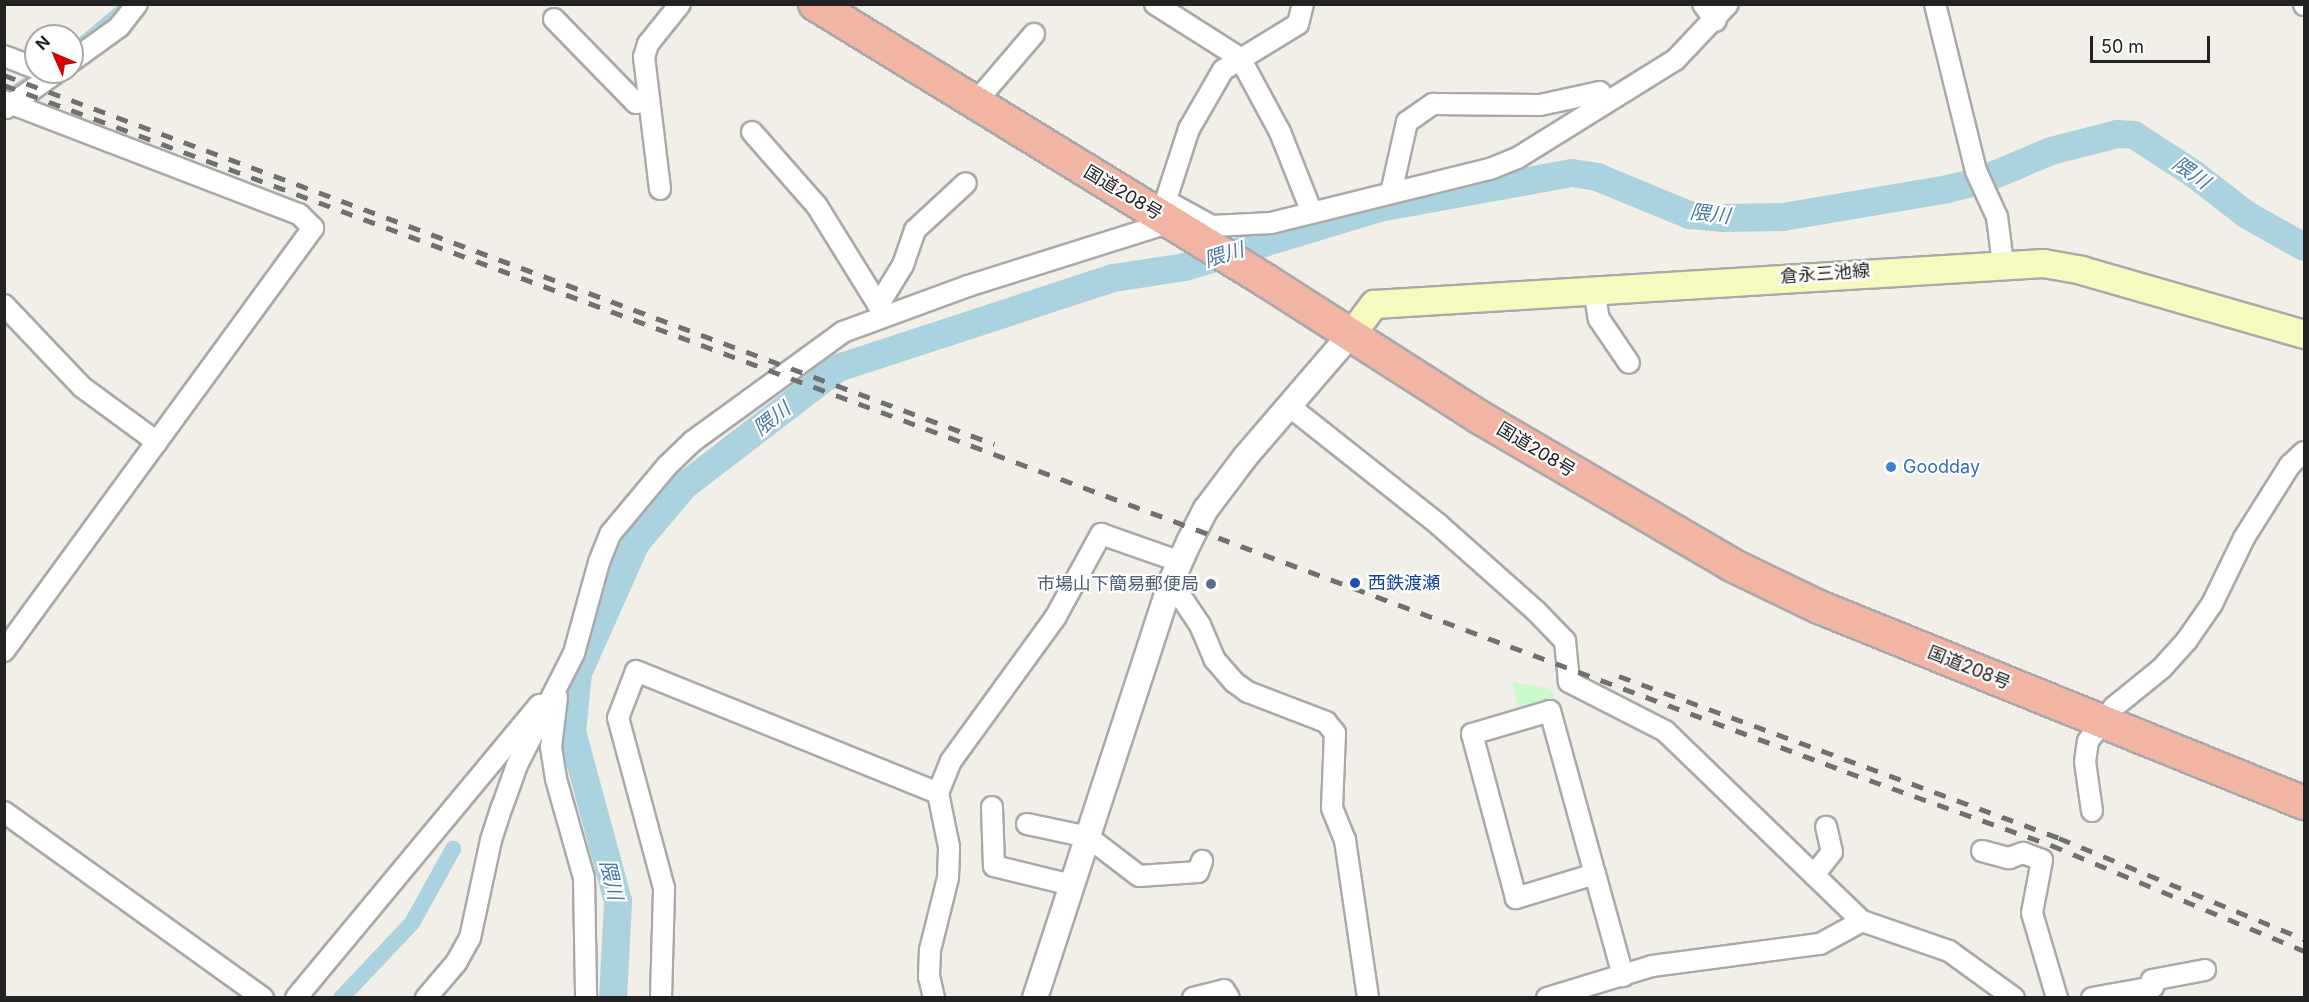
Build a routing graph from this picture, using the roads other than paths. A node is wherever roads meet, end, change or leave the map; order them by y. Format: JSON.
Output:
{"nodes":[{"id":1,"x":137,"y":4,"type":"edge"},
{"id":2,"x":680,"y":4,"type":"edge"},
{"id":3,"x":815,"y":4,"type":"edge"},
{"id":4,"x":1155,"y":4,"type":"edge"},
{"id":5,"x":1303,"y":4,"type":"edge"},
{"id":6,"x":1703,"y":4,"type":"edge"},
{"id":7,"x":1728,"y":4,"type":"edge"},
{"id":8,"x":1935,"y":4,"type":"edge"},
{"id":9,"x":554,"y":19,"type":"dead end"},
{"id":10,"x":1716,"y":21,"type":"junction"},
{"id":11,"x":1035,"y":34,"type":"dead end"},
{"id":12,"x":84,"y":52,"type":"edge"},
{"id":13,"x":4,"y":56,"type":"edge"},
{"id":14,"x":1239,"y":58,"type":"junction"},
{"id":15,"x":24,"y":63,"type":"edge"},
{"id":16,"x":34,"y":84,"type":"edge"},
{"id":17,"x":1604,"y":100,"type":"junction"},
{"id":18,"x":650,"y":101,"type":"junction"},
{"id":19,"x":975,"y":103,"type":"junction"},
{"id":20,"x":7,"y":105,"type":"edge"},
{"id":21,"x":752,"y":132,"type":"dead end"},
{"id":22,"x":966,"y":183,"type":"dead end"},
{"id":23,"x":660,"y":189,"type":"dead end"},
{"id":24,"x":1391,"y":193,"type":"junction"},
{"id":25,"x":1312,"y":213,"type":"junction"},
{"id":26,"x":1169,"y":216,"type":"junction"},
{"id":27,"x":2003,"y":263,"type":"junction"},
{"id":28,"x":1594,"y":289,"type":"junction"},
{"id":29,"x":4,"y":305,"type":"edge"},
{"id":30,"x":881,"y":309,"type":"junction"},
{"id":31,"x":2295,"y":331,"type":"edge"},
{"id":32,"x":1351,"y":334,"type":"junction"},
{"id":33,"x":1629,"y":363,"type":"dead end"},
{"id":34,"x":1288,"y":405,"type":"junction"},
{"id":35,"x":157,"y":442,"type":"junction"},
{"id":36,"x":2304,"y":452,"type":"edge"},
{"id":37,"x":1176,"y":572,"type":"junction"},
{"id":38,"x":4,"y":651,"type":"edge"},
{"id":39,"x":559,"y":682,"type":"junction"},
{"id":40,"x":2101,"y":721,"type":"junction"},
{"id":41,"x":938,"y":793,"type":"junction"},
{"id":42,"x":2304,"y":803,"type":"edge"},
{"id":43,"x":992,"y":807,"type":"dead end"},
{"id":44,"x":2092,"y":811,"type":"dead end"},
{"id":45,"x":4,"y":812,"type":"edge"},
{"id":46,"x":1027,"y":824,"type":"dead end"},
{"id":47,"x":1826,"y":826,"type":"dead end"},
{"id":48,"x":1088,"y":837,"type":"junction"},
{"id":49,"x":1982,"y":851,"type":"dead end"},
{"id":50,"x":1202,"y":861,"type":"dead end"},
{"id":51,"x":1595,"y":874,"type":"junction"},
{"id":52,"x":1814,"y":875,"type":"junction"},
{"id":53,"x":1072,"y":885,"type":"junction"},
{"id":54,"x":1862,"y":921,"type":"junction"},
{"id":55,"x":2205,"y":970,"type":"dead end"},
{"id":56,"x":1623,"y":976,"type":"junction"},
{"id":57,"x":263,"y":998,"type":"edge"},
{"id":58,"x":296,"y":998,"type":"edge"},
{"id":59,"x":426,"y":998,"type":"edge"},
{"id":60,"x":585,"y":998,"type":"edge"},
{"id":61,"x":661,"y":998,"type":"edge"},
{"id":62,"x":934,"y":998,"type":"edge"},
{"id":63,"x":1035,"y":998,"type":"edge"},
{"id":64,"x":1194,"y":998,"type":"edge"},
{"id":65,"x":1229,"y":998,"type":"edge"},
{"id":66,"x":1368,"y":998,"type":"edge"},
{"id":67,"x":1547,"y":998,"type":"edge"},
{"id":68,"x":2014,"y":998,"type":"edge"},
{"id":69,"x":2057,"y":998,"type":"edge"},
{"id":70,"x":2092,"y":998,"type":"edge"}],
"edges":[{"from":1,"to":12,"type":"street"},
{"from":2,"to":18,"type":"street"},
{"from":3,"to":19,"type":"highway","name":"国道208号"},
{"from":4,"to":14,"type":"street"},
{"from":5,"to":14,"type":"street"},
{"from":6,"to":10,"type":"street"},
{"from":7,"to":10,"type":"street"},
{"from":8,"to":27,"type":"street"},
{"from":9,"to":18,"type":"street"},
{"from":10,"to":17,"type":"street"},
{"from":11,"to":19,"type":"street"},
{"from":13,"to":15,"type":"street"},
{"from":14,"to":25,"type":"street"},
{"from":14,"to":26,"type":"street"},
{"from":16,"to":20,"type":"street"},
{"from":17,"to":24,"type":"street"},
{"from":17,"to":24,"type":"street"},
{"from":18,"to":23,"type":"street"},
{"from":19,"to":26,"type":"highway","name":"国道208号"},
{"from":20,"to":35,"type":"street"},
{"from":21,"to":30,"type":"street"},
{"from":22,"to":30,"type":"street"},
{"from":24,"to":25,"type":"street"},
{"from":25,"to":26,"type":"street"},
{"from":26,"to":30,"type":"street"},
{"from":26,"to":32,"type":"highway","name":"国道208号"},
{"from":27,"to":28,"type":"main road","name":"倉永三池線"},
{"from":27,"to":31,"type":"main road","name":"倉永三池線"},
{"from":28,"to":32,"type":"main road","name":"倉永三池線"},
{"from":28,"to":33,"type":"street"},
{"from":29,"to":35,"type":"street"},
{"from":30,"to":39,"type":"street"},
{"from":32,"to":34,"type":"street"},
{"from":32,"to":40,"type":"highway","name":"国道208号"},
{"from":34,"to":37,"type":"street"},
{"from":34,"to":52,"type":"street"},
{"from":35,"to":38,"type":"street"},
{"from":36,"to":40,"type":"street"},
{"from":37,"to":41,"type":"street"},
{"from":37,"to":48,"type":"street"},
{"from":37,"to":66,"type":"street"},
{"from":39,"to":58,"type":"street"},
{"from":39,"to":59,"type":"street"},
{"from":39,"to":60,"type":"street"},
{"from":40,"to":42,"type":"highway","name":"国道208号"},
{"from":40,"to":44,"type":"street"},
{"from":41,"to":61,"type":"street"},
{"from":41,"to":62,"type":"street"},
{"from":43,"to":53,"type":"street"},
{"from":45,"to":57,"type":"street"},
{"from":46,"to":48,"type":"street"},
{"from":47,"to":52,"type":"street"},
{"from":48,"to":50,"type":"street"},
{"from":48,"to":53,"type":"street"},
{"from":49,"to":69,"type":"street"},
{"from":51,"to":51,"type":"street"},
{"from":51,"to":56,"type":"street"},
{"from":52,"to":54,"type":"street"},
{"from":53,"to":63,"type":"street"},
{"from":54,"to":56,"type":"street"},
{"from":54,"to":68,"type":"street"},
{"from":55,"to":70,"type":"street"},
{"from":56,"to":67,"type":"street"},
{"from":64,"to":65,"type":"street"}]}
